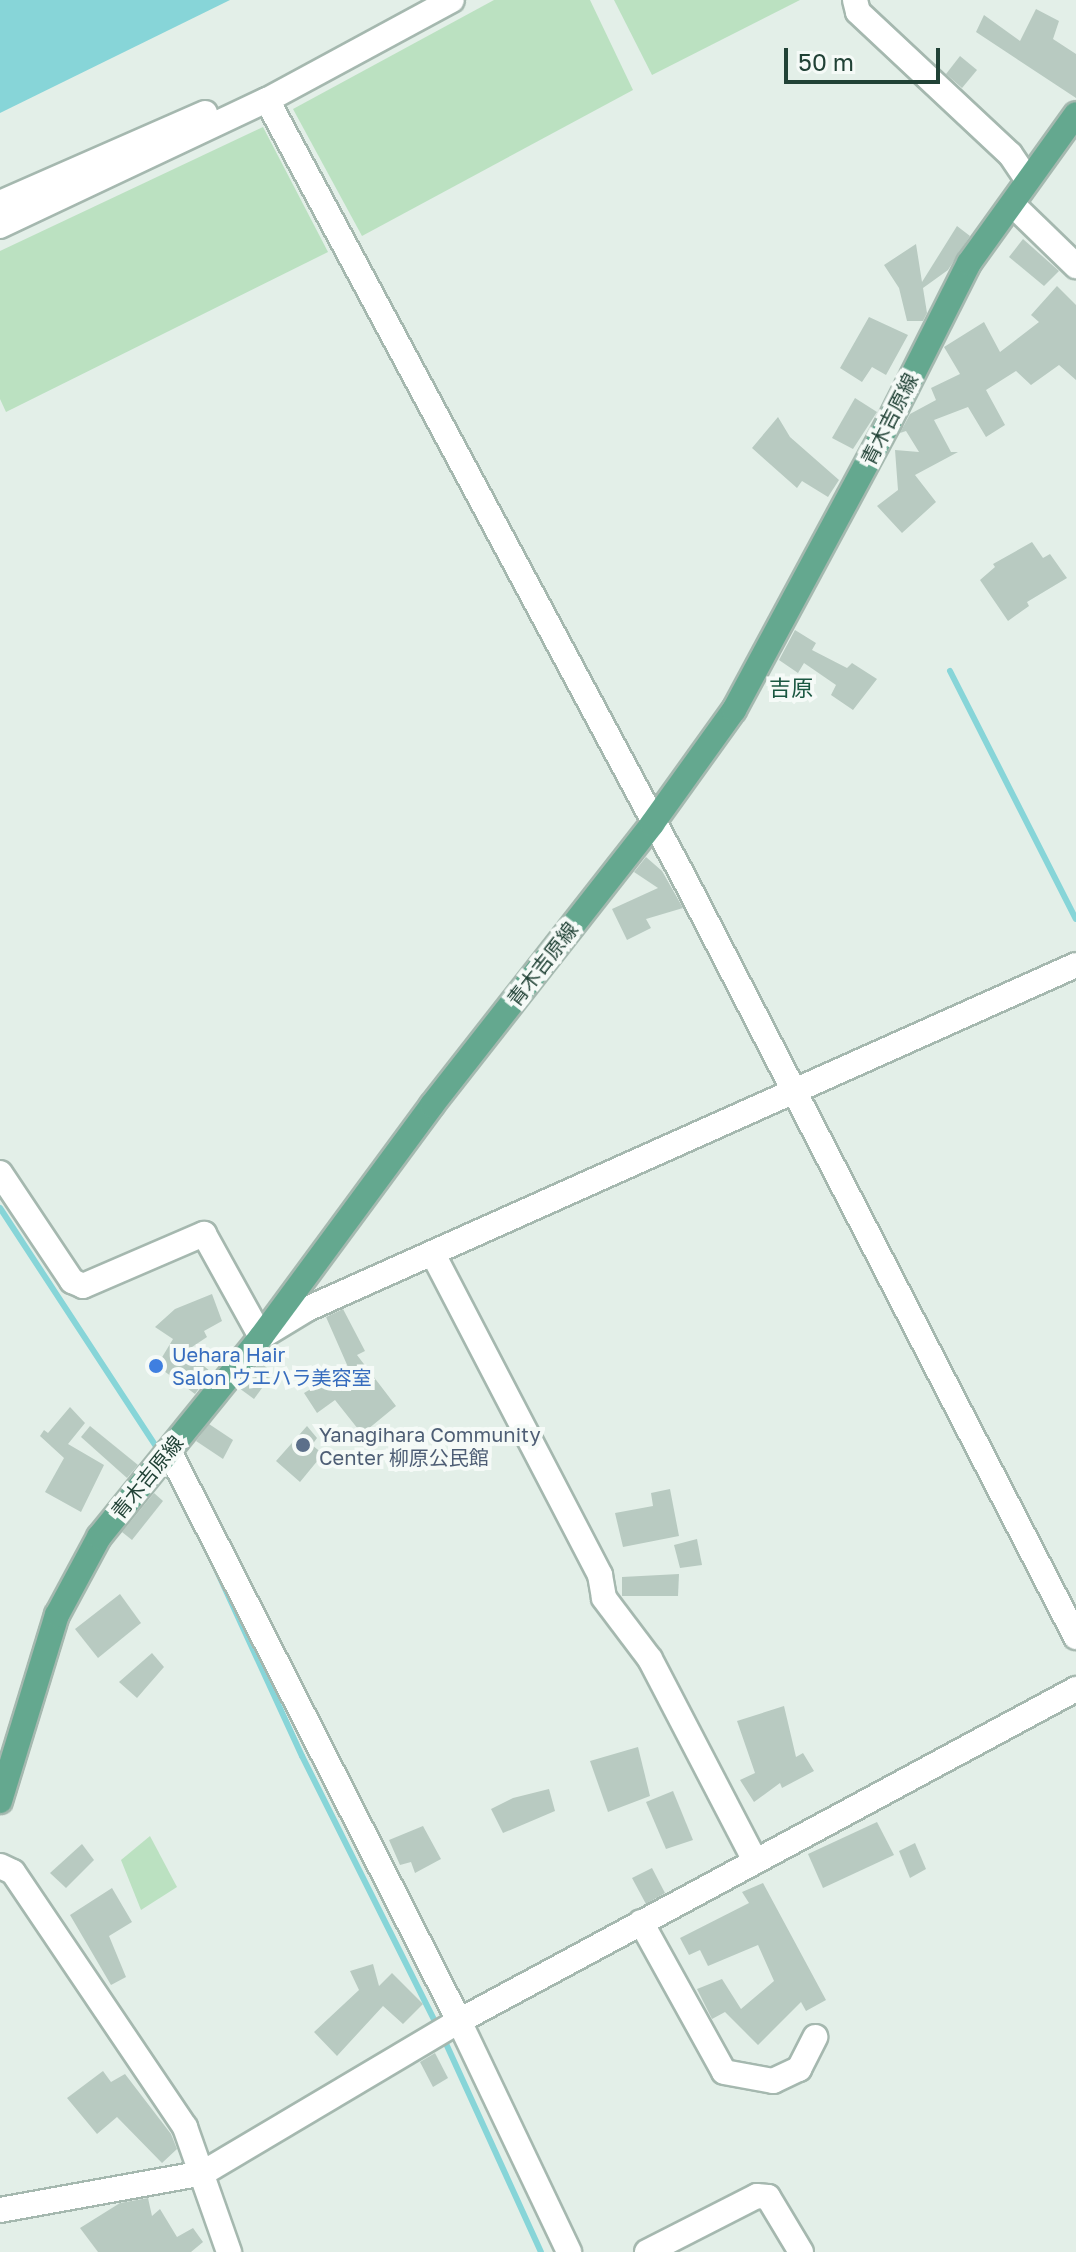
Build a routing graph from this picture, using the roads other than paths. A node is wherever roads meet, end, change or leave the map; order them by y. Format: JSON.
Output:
{"nodes":[{"id":1,"x":419,"y":0,"type":"edge"},
{"id":2,"x":452,"y":0,"type":"edge"},
{"id":3,"x":855,"y":0,"type":"edge"},
{"id":4,"x":267,"y":100,"type":"junction"},
{"id":5,"x":1076,"y":114,"type":"edge"},
{"id":6,"x":1026,"y":178,"type":"junction"},
{"id":7,"x":0,"y":203,"type":"edge"},
{"id":8,"x":1013,"y":205,"type":"junction"},
{"id":9,"x":0,"y":226,"type":"edge"},
{"id":10,"x":1076,"y":266,"type":"edge"},
{"id":11,"x":652,"y":824,"type":"junction"},
{"id":12,"x":1076,"y":965,"type":"edge"},
{"id":13,"x":793,"y":1092,"type":"junction"},
{"id":14,"x":0,"y":1173,"type":"edge"},
{"id":15,"x":433,"y":1254,"type":"junction"},
{"id":16,"x":261,"y":1337,"type":"junction"},
{"id":17,"x":169,"y":1451,"type":"junction"},
{"id":18,"x":1076,"y":1637,"type":"edge"},
{"id":19,"x":1076,"y":1689,"type":"edge"},
{"id":20,"x":0,"y":1801,"type":"edge"},
{"id":21,"x":755,"y":1861,"type":"junction"},
{"id":22,"x":0,"y":1866,"type":"edge"},
{"id":23,"x":641,"y":1922,"type":"junction"},
{"id":24,"x":459,"y":2021,"type":"junction"},
{"id":25,"x":815,"y":2037,"type":"dead end"},
{"id":26,"x":203,"y":2173,"type":"junction"},
{"id":27,"x":0,"y":2210,"type":"edge"},
{"id":28,"x":229,"y":2252,"type":"edge"},
{"id":29,"x":569,"y":2252,"type":"edge"},
{"id":30,"x":647,"y":2252,"type":"edge"},
{"id":31,"x":801,"y":2252,"type":"edge"}],
"edges":[{"from":1,"to":7,"type":"street"},
{"from":2,"to":4,"type":"street"},
{"from":3,"to":6,"type":"street"},
{"from":4,"to":9,"type":"street"},
{"from":4,"to":11,"type":"street"},
{"from":5,"to":6,"type":"main road","name":"青木吉原線"},
{"from":6,"to":8,"type":"main road","name":"青木吉原線"},
{"from":8,"to":10,"type":"street"},
{"from":8,"to":11,"type":"main road","name":"青木吉原線"},
{"from":11,"to":13,"type":"street"},
{"from":11,"to":16,"type":"main road","name":"青木吉原線"},
{"from":12,"to":13,"type":"street"},
{"from":13,"to":15,"type":"street"},
{"from":13,"to":18,"type":"street"},
{"from":14,"to":16,"type":"street"},
{"from":15,"to":16,"type":"street"},
{"from":15,"to":21,"type":"street"},
{"from":16,"to":17,"type":"main road","name":"青木吉原線"},
{"from":17,"to":20,"type":"main road","name":"青木吉原線"},
{"from":17,"to":24,"type":"street"},
{"from":19,"to":21,"type":"street"},
{"from":21,"to":23,"type":"street"},
{"from":22,"to":26,"type":"street"},
{"from":23,"to":24,"type":"street"},
{"from":23,"to":25,"type":"street"},
{"from":24,"to":26,"type":"street"},
{"from":24,"to":29,"type":"street"},
{"from":26,"to":27,"type":"street"},
{"from":26,"to":28,"type":"street"},
{"from":30,"to":31,"type":"street"}]}
